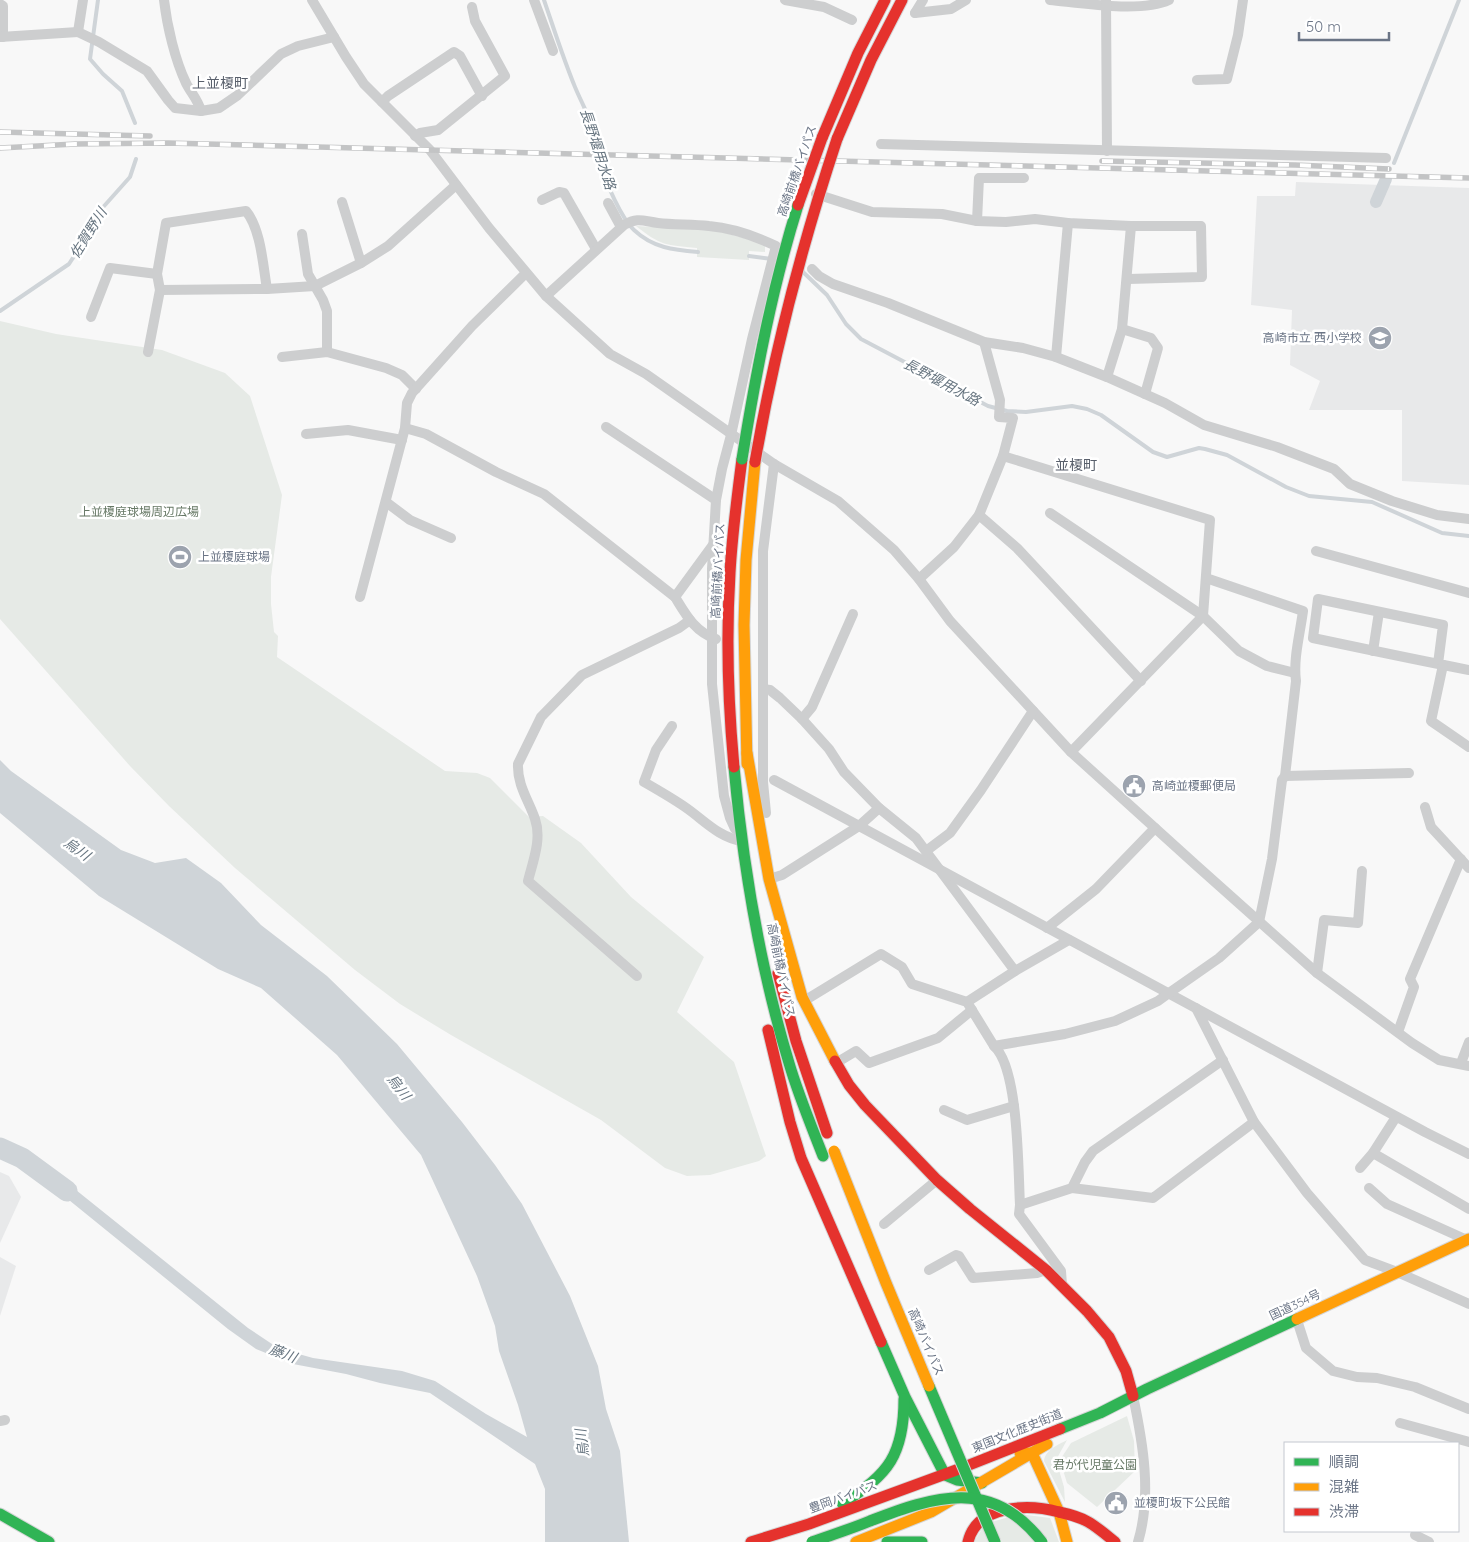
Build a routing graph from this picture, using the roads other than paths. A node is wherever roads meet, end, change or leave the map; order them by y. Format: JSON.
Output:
{"nodes":[{"id":1,"x":83,"y":0,"type":"edge"},
{"id":2,"x":164,"y":0,"type":"edge"},
{"id":3,"x":312,"y":0,"type":"edge"},
{"id":4,"x":534,"y":0,"type":"edge"},
{"id":5,"x":785,"y":0,"type":"edge"},
{"id":6,"x":885,"y":0,"type":"edge"},
{"id":7,"x":902,"y":0,"type":"edge"},
{"id":8,"x":923,"y":0,"type":"edge"},
{"id":9,"x":966,"y":0,"type":"edge"},
{"id":10,"x":1050,"y":0,"type":"edge"},
{"id":11,"x":1169,"y":0,"type":"edge"},
{"id":12,"x":1244,"y":0,"type":"edge"},
{"id":13,"x":1106,"y":3,"type":"edge"},
{"id":14,"x":0,"y":4,"type":"edge"},
{"id":15,"x":472,"y":7,"type":"dead end"},
{"id":16,"x":852,"y":20,"type":"dead end"},
{"id":17,"x":80,"y":33,"type":"junction"},
{"id":18,"x":1,"y":37,"type":"edge"},
{"id":19,"x":334,"y":37,"type":"junction"},
{"id":20,"x":553,"y":51,"type":"dead end"},
{"id":21,"x":1197,"y":80,"type":"dead end"},
{"id":22,"x":482,"y":96,"type":"junction"},
{"id":23,"x":382,"y":102,"type":"junction"},
{"id":24,"x":201,"y":111,"type":"junction"},
{"id":25,"x":415,"y":136,"type":"junction"},
{"id":26,"x":881,"y":144,"type":"dead end"},
{"id":27,"x":1107,"y":151,"type":"junction"},
{"id":28,"x":1386,"y":158,"type":"dead end"},
{"id":29,"x":1024,"y":178,"type":"dead end"},
{"id":30,"x":456,"y":185,"type":"junction"},
{"id":31,"x":542,"y":200,"type":"dead end"},
{"id":32,"x":342,"y":202,"type":"dead end"},
{"id":33,"x":608,"y":203,"type":"dead end"},
{"id":34,"x":977,"y":221,"type":"junction"},
{"id":35,"x":1068,"y":223,"type":"junction"},
{"id":36,"x":626,"y":224,"type":"junction"},
{"id":37,"x":1131,"y":226,"type":"junction"},
{"id":38,"x":302,"y":234,"type":"dead end"},
{"id":39,"x":596,"y":249,"type":"junction"},
{"id":40,"x":775,"y":249,"type":"junction"},
{"id":41,"x":361,"y":262,"type":"junction"},
{"id":42,"x":812,"y":268,"type":"dead end"},
{"id":43,"x":526,"y":273,"type":"junction"},
{"id":44,"x":158,"y":274,"type":"junction"},
{"id":45,"x":1128,"y":279,"type":"junction"},
{"id":46,"x":315,"y":286,"type":"junction"},
{"id":47,"x":267,"y":289,"type":"junction"},
{"id":48,"x":160,"y":290,"type":"junction"},
{"id":49,"x":546,"y":296,"type":"junction"},
{"id":50,"x":91,"y":317,"type":"dead end"},
{"id":51,"x":1122,"y":329,"type":"junction"},
{"id":52,"x":984,"y":342,"type":"junction"},
{"id":53,"x":148,"y":352,"type":"dead end"},
{"id":54,"x":327,"y":352,"type":"junction"},
{"id":55,"x":282,"y":357,"type":"dead end"},
{"id":56,"x":1056,"y":357,"type":"junction"},
{"id":57,"x":1108,"y":377,"type":"junction"},
{"id":58,"x":416,"y":388,"type":"junction"},
{"id":59,"x":1145,"y":394,"type":"junction"},
{"id":60,"x":606,"y":427,"type":"dead end"},
{"id":61,"x":405,"y":428,"type":"junction"},
{"id":62,"x":306,"y":434,"type":"dead end"},
{"id":63,"x":731,"y":435,"type":"junction"},
{"id":64,"x":402,"y":440,"type":"junction"},
{"id":65,"x":1003,"y":456,"type":"junction"},
{"id":66,"x":774,"y":464,"type":"junction"},
{"id":67,"x":716,"y":500,"type":"junction"},
{"id":68,"x":386,"y":502,"type":"junction"},
{"id":69,"x":1050,"y":513,"type":"dead end"},
{"id":70,"x":979,"y":515,"type":"junction"},
{"id":71,"x":1469,"y":519,"type":"edge"},
{"id":72,"x":451,"y":538,"type":"dead end"},
{"id":73,"x":714,"y":544,"type":"junction"},
{"id":74,"x":1316,"y":551,"type":"dead end"},
{"id":75,"x":1206,"y":578,"type":"junction"},
{"id":76,"x":919,"y":580,"type":"junction"},
{"id":77,"x":1469,"y":592,"type":"edge"},
{"id":78,"x":360,"y":597,"type":"dead end"},
{"id":79,"x":675,"y":597,"type":"junction"},
{"id":80,"x":1380,"y":612,"type":"junction"},
{"id":81,"x":853,"y":614,"type":"dead end"},
{"id":82,"x":1203,"y":616,"type":"junction"},
{"id":83,"x":690,"y":620,"type":"junction"},
{"id":84,"x":715,"y":639,"type":"junction"},
{"id":85,"x":751,"y":641,"type":"dead end"},
{"id":86,"x":762,"y":641,"type":"junction"},
{"id":87,"x":1373,"y":651,"type":"junction"},
{"id":88,"x":1441,"y":664,"type":"junction"},
{"id":89,"x":1469,"y":670,"type":"edge"},
{"id":90,"x":1295,"y":673,"type":"junction"},
{"id":91,"x":1141,"y":681,"type":"junction"},
{"id":92,"x":763,"y":689,"type":"junction"},
{"id":93,"x":1032,"y":711,"type":"junction"},
{"id":94,"x":802,"y":719,"type":"junction"},
{"id":95,"x":672,"y":726,"type":"dead end"},
{"id":96,"x":1469,"y":747,"type":"edge"},
{"id":97,"x":747,"y":752,"type":"junction"},
{"id":98,"x":1071,"y":752,"type":"junction"},
{"id":99,"x":1409,"y":773,"type":"dead end"},
{"id":100,"x":1285,"y":776,"type":"junction"},
{"id":101,"x":774,"y":780,"type":"dead end"},
{"id":102,"x":1425,"y":807,"type":"dead end"},
{"id":103,"x":879,"y":808,"type":"junction"},
{"id":104,"x":859,"y":826,"type":"junction"},
{"id":105,"x":1155,"y":828,"type":"junction"},
{"id":106,"x":742,"y":841,"type":"junction"},
{"id":107,"x":926,"y":851,"type":"junction"},
{"id":108,"x":1461,"y":859,"type":"junction"},
{"id":109,"x":1469,"y":868,"type":"edge"},
{"id":110,"x":1362,"y":871,"type":"dead end"},
{"id":111,"x":942,"y":872,"type":"junction"},
{"id":112,"x":769,"y":879,"type":"junction"},
{"id":113,"x":1259,"y":922,"type":"junction"},
{"id":114,"x":1047,"y":928,"type":"junction"},
{"id":115,"x":1069,"y":940,"type":"junction"},
{"id":116,"x":761,"y":949,"type":"junction"},
{"id":117,"x":1014,"y":971,"type":"junction"},
{"id":118,"x":1317,"y":973,"type":"junction"},
{"id":119,"x":636,"y":976,"type":"dead end"},
{"id":120,"x":1170,"y":993,"type":"junction"},
{"id":121,"x":804,"y":1000,"type":"junction"},
{"id":122,"x":788,"y":1006,"type":"junction"},
{"id":123,"x":970,"y":1006,"type":"junction"},
{"id":124,"x":1196,"y":1008,"type":"junction"},
{"id":125,"x":1398,"y":1032,"type":"junction"},
{"id":126,"x":1469,"y":1042,"type":"edge"},
{"id":127,"x":994,"y":1046,"type":"junction"},
{"id":128,"x":1223,"y":1060,"type":"junction"},
{"id":129,"x":836,"y":1063,"type":"junction"},
{"id":130,"x":1465,"y":1064,"type":"edge"},
{"id":131,"x":1014,"y":1106,"type":"junction"},
{"id":132,"x":944,"y":1110,"type":"dead end"},
{"id":133,"x":1396,"y":1117,"type":"junction"},
{"id":134,"x":1254,"y":1122,"type":"junction"},
{"id":135,"x":834,"y":1151,"type":"joint"},
{"id":136,"x":1373,"y":1152,"type":"junction"},
{"id":137,"x":1469,"y":1154,"type":"edge"},
{"id":138,"x":1360,"y":1168,"type":"dead end"},
{"id":139,"x":828,"y":1170,"type":"dead end"},
{"id":140,"x":937,"y":1180,"type":"junction"},
{"id":141,"x":1072,"y":1188,"type":"junction"},
{"id":142,"x":1369,"y":1188,"type":"dead end"},
{"id":143,"x":1020,"y":1205,"type":"junction"},
{"id":144,"x":1469,"y":1209,"type":"edge"},
{"id":145,"x":845,"y":1211,"type":"dead end"},
{"id":146,"x":884,"y":1224,"type":"dead end"},
{"id":147,"x":1468,"y":1239,"type":"edge"},
{"id":148,"x":928,"y":1270,"type":"dead end"},
{"id":149,"x":1046,"y":1270,"type":"junction"},
{"id":150,"x":1397,"y":1272,"type":"junction"},
{"id":151,"x":1062,"y":1286,"type":"junction"},
{"id":152,"x":1469,"y":1304,"type":"edge"},
{"id":153,"x":1297,"y":1320,"type":"junction"},
{"id":154,"x":1133,"y":1396,"type":"junction"},
{"id":155,"x":904,"y":1397,"type":"junction"},
{"id":156,"x":1469,"y":1409,"type":"edge"},
{"id":157,"x":1100,"y":1413,"type":"junction"},
{"id":158,"x":1400,"y":1423,"type":"dead end"},
{"id":159,"x":1469,"y":1442,"type":"edge"},
{"id":160,"x":1032,"y":1453,"type":"junction"},
{"id":161,"x":959,"y":1470,"type":"junction"},
{"id":162,"x":945,"y":1475,"type":"junction"},
{"id":163,"x":982,"y":1483,"type":"junction"},
{"id":164,"x":1059,"y":1512,"type":"junction"},
{"id":165,"x":0,"y":1514,"type":"edge"},
{"id":166,"x":1063,"y":1529,"type":"junction"},
{"id":167,"x":1414,"y":1535,"type":"dead end"},
{"id":168,"x":768,"y":1536,"type":"junction"},
{"id":169,"x":49,"y":1542,"type":"edge"},
{"id":170,"x":751,"y":1542,"type":"edge"},
{"id":171,"x":812,"y":1542,"type":"edge"},
{"id":172,"x":856,"y":1542,"type":"edge"},
{"id":173,"x":887,"y":1542,"type":"edge"},
{"id":174,"x":922,"y":1542,"type":"edge"},
{"id":175,"x":968,"y":1542,"type":"edge"},
{"id":176,"x":984,"y":1542,"type":"edge"},
{"id":177,"x":995,"y":1542,"type":"edge"},
{"id":178,"x":1042,"y":1542,"type":"edge"},
{"id":179,"x":1063,"y":1542,"type":"edge"},
{"id":180,"x":1067,"y":1542,"type":"edge"},
{"id":181,"x":1115,"y":1542,"type":"edge"},
{"id":182,"x":1138,"y":1542,"type":"edge"},
{"id":183,"x":1429,"y":1542,"type":"edge"}],
"edges":[{"from":1,"to":17,"type":"street"},
{"from":2,"to":24,"type":"street"},
{"from":3,"to":19,"type":"street"},
{"from":4,"to":20,"type":"street"},
{"from":5,"to":16,"type":"street"},
{"from":6,"to":106,"type":"main road","name":"高崎前橋バイパス","bridge":true},
{"from":7,"to":97,"type":"main road","name":"高崎前橋バイパス","bridge":true},
{"from":8,"to":9,"type":"street"},
{"from":10,"to":13,"type":"street"},
{"from":11,"to":13,"type":"street"},
{"from":12,"to":21,"type":"street"},
{"from":13,"to":27,"type":"street"},
{"from":14,"to":18,"type":"street"},
{"from":15,"to":22,"type":"street"},
{"from":17,"to":18,"type":"street"},
{"from":17,"to":24,"type":"street"},
{"from":19,"to":23,"type":"street"},
{"from":19,"to":24,"type":"street"},
{"from":22,"to":23,"type":"street"},
{"from":22,"to":25,"type":"street"},
{"from":23,"to":25,"type":"street"},
{"from":25,"to":30,"type":"street"},
{"from":26,"to":27,"type":"street"},
{"from":27,"to":28,"type":"street"},
{"from":29,"to":34,"type":"street"},
{"from":30,"to":41,"type":"street"},
{"from":30,"to":43,"type":"street"},
{"from":31,"to":39,"type":"street"},
{"from":32,"to":41,"type":"street"},
{"from":33,"to":36,"type":"street"},
{"from":34,"to":35,"type":"street"},
{"from":34,"to":40,"type":"street"},
{"from":35,"to":37,"type":"street"},
{"from":35,"to":56,"type":"street"},
{"from":36,"to":39,"type":"street"},
{"from":36,"to":40,"type":"street"},
{"from":37,"to":45,"type":"street"},
{"from":37,"to":45,"type":"street"},
{"from":38,"to":46,"type":"street"},
{"from":39,"to":49,"type":"street"},
{"from":40,"to":63,"type":"street"},
{"from":41,"to":46,"type":"street"},
{"from":42,"to":52,"type":"street"},
{"from":43,"to":49,"type":"street"},
{"from":43,"to":58,"type":"street"},
{"from":44,"to":47,"type":"street"},
{"from":44,"to":48,"type":"street"},
{"from":44,"to":50,"type":"street"},
{"from":45,"to":51,"type":"street"},
{"from":46,"to":47,"type":"street"},
{"from":46,"to":54,"type":"street"},
{"from":47,"to":48,"type":"street"},
{"from":48,"to":53,"type":"street"},
{"from":49,"to":63,"type":"street"},
{"from":51,"to":57,"type":"street"},
{"from":51,"to":59,"type":"street"},
{"from":52,"to":56,"type":"street"},
{"from":52,"to":65,"type":"street"},
{"from":54,"to":55,"type":"street"},
{"from":54,"to":58,"type":"street"},
{"from":56,"to":57,"type":"street"},
{"from":57,"to":59,"type":"street"},
{"from":58,"to":61,"type":"street"},
{"from":59,"to":71,"type":"street"},
{"from":60,"to":67,"type":"street"},
{"from":61,"to":64,"type":"street"},
{"from":61,"to":79,"type":"street"},
{"from":62,"to":64,"type":"street"},
{"from":63,"to":66,"type":"street"},
{"from":63,"to":67,"type":"street"},
{"from":64,"to":68,"type":"street"},
{"from":65,"to":70,"type":"street"},
{"from":65,"to":75,"type":"street"},
{"from":66,"to":76,"type":"street"},
{"from":66,"to":86,"type":"street"},
{"from":67,"to":73,"type":"street"},
{"from":68,"to":72,"type":"street"},
{"from":68,"to":78,"type":"street"},
{"from":69,"to":82,"type":"street"},
{"from":70,"to":76,"type":"street"},
{"from":70,"to":91,"type":"street"},
{"from":73,"to":79,"type":"street"},
{"from":73,"to":84,"type":"street"},
{"from":74,"to":77,"type":"street"},
{"from":75,"to":82,"type":"street"},
{"from":75,"to":90,"type":"street"},
{"from":76,"to":93,"type":"street"},
{"from":79,"to":83,"type":"street"},
{"from":80,"to":87,"type":"street"},
{"from":80,"to":87,"type":"street"},
{"from":80,"to":88,"type":"street"},
{"from":81,"to":94,"type":"street"},
{"from":82,"to":90,"type":"street"},
{"from":82,"to":91,"type":"street"},
{"from":83,"to":84,"type":"street"},
{"from":83,"to":119,"type":"street"},
{"from":84,"to":106,"type":"street"},
{"from":85,"to":86,"type":"street"},
{"from":86,"to":92,"type":"street"},
{"from":87,"to":88,"type":"street"},
{"from":88,"to":89,"type":"street"},
{"from":88,"to":96,"type":"street"},
{"from":90,"to":100,"type":"street"},
{"from":91,"to":98,"type":"street"},
{"from":92,"to":94,"type":"street"},
{"from":92,"to":112,"type":"street"},
{"from":93,"to":98,"type":"street"},
{"from":93,"to":107,"type":"street"},
{"from":94,"to":103,"type":"street"},
{"from":95,"to":106,"type":"street"},
{"from":97,"to":112,"type":"main road"},
{"from":97,"to":122,"type":"main road","name":"高崎前橋バイパス"},
{"from":98,"to":105,"type":"street"},
{"from":99,"to":100,"type":"street"},
{"from":100,"to":113,"type":"street"},
{"from":101,"to":104,"type":"street"},
{"from":102,"to":108,"type":"street"},
{"from":103,"to":104,"type":"street"},
{"from":103,"to":107,"type":"street"},
{"from":104,"to":111,"type":"street"},
{"from":104,"to":112,"type":"street"},
{"from":105,"to":113,"type":"street"},
{"from":105,"to":114,"type":"street"},
{"from":106,"to":116,"type":"main road","name":"高崎前橋バイパス"},
{"from":107,"to":111,"type":"street"},
{"from":108,"to":109,"type":"street"},
{"from":108,"to":125,"type":"street"},
{"from":110,"to":118,"type":"street"},
{"from":111,"to":114,"type":"street"},
{"from":111,"to":117,"type":"street"},
{"from":112,"to":121,"type":"main road"},
{"from":112,"to":122,"type":"main road"},
{"from":113,"to":118,"type":"street"},
{"from":113,"to":120,"type":"street"},
{"from":114,"to":115,"type":"street"},
{"from":115,"to":117,"type":"street"},
{"from":115,"to":120,"type":"street"},
{"from":116,"to":139,"type":"main road","name":"高崎前橋バイパス"},
{"from":116,"to":155,"type":"main road"},
{"from":117,"to":123,"type":"street"},
{"from":118,"to":125,"type":"street"},
{"from":120,"to":124,"type":"street"},
{"from":120,"to":127,"type":"street"},
{"from":121,"to":123,"type":"street"},
{"from":121,"to":129,"type":"main road"},
{"from":122,"to":135,"type":"main road","name":"高崎前橋バイパス"},
{"from":123,"to":127,"type":"street"},
{"from":123,"to":129,"type":"street"},
{"from":124,"to":128,"type":"street"},
{"from":124,"to":133,"type":"street"},
{"from":125,"to":130,"type":"street"},
{"from":126,"to":130,"type":"street"},
{"from":127,"to":131,"type":"street"},
{"from":128,"to":134,"type":"street"},
{"from":128,"to":141,"type":"street"},
{"from":129,"to":140,"type":"main road"},
{"from":131,"to":132,"type":"street"},
{"from":131,"to":143,"type":"street"},
{"from":133,"to":136,"type":"street"},
{"from":133,"to":137,"type":"street"},
{"from":134,"to":141,"type":"street"},
{"from":134,"to":150,"type":"street"},
{"from":135,"to":177,"type":"main road","name":"高崎バイパス","bridge":true},
{"from":136,"to":138,"type":"street"},
{"from":136,"to":144,"type":"street"},
{"from":140,"to":146,"type":"street"},
{"from":140,"to":149,"type":"main road"},
{"from":141,"to":143,"type":"street"},
{"from":142,"to":147,"type":"street"},
{"from":143,"to":151,"type":"street"},
{"from":145,"to":176,"type":"main road","name":"高崎バイパス"},
{"from":147,"to":150,"type":"main road","name":"国道354号"},
{"from":148,"to":149,"type":"street"},
{"from":149,"to":151,"type":"main road"},
{"from":150,"to":152,"type":"street"},
{"from":150,"to":153,"type":"main road","name":"国道354号"},
{"from":151,"to":154,"type":"main road"},
{"from":153,"to":154,"type":"main road","name":"国道354号"},
{"from":153,"to":156,"type":"street"},
{"from":154,"to":157,"type":"main road","name":"東国文化歴史街道"},
{"from":154,"to":182,"type":"street"},
{"from":155,"to":162,"type":"main road"},
{"from":155,"to":168,"type":"main road"},
{"from":157,"to":160,"type":"main road","name":"東国文化歴史街道"},
{"from":157,"to":161,"type":"main road","name":"東国文化歴史街道"},
{"from":158,"to":159,"type":"street"},
{"from":160,"to":161,"type":"main road"},
{"from":160,"to":163,"type":"main road","name":"東国文化歴史街道"},
{"from":160,"to":164,"type":"main road"},
{"from":161,"to":162,"type":"main road","name":"東国文化歴史街道"},
{"from":162,"to":163,"type":"main road"},
{"from":162,"to":168,"type":"main road","name":"豊岡バイパス"},
{"from":163,"to":172,"type":"main road"},
{"from":164,"to":166,"type":"main road"},
{"from":164,"to":175,"type":"main road"},
{"from":164,"to":181,"type":"main road"},
{"from":165,"to":169,"type":"main road"},
{"from":166,"to":179,"type":"main road"},
{"from":166,"to":180,"type":"main road"},
{"from":167,"to":183,"type":"street"},
{"from":168,"to":170,"type":"main road","name":"豊岡バイパス"},
{"from":171,"to":178,"type":"main road","bridge":true},
{"from":173,"to":174,"type":"main road"}]}
